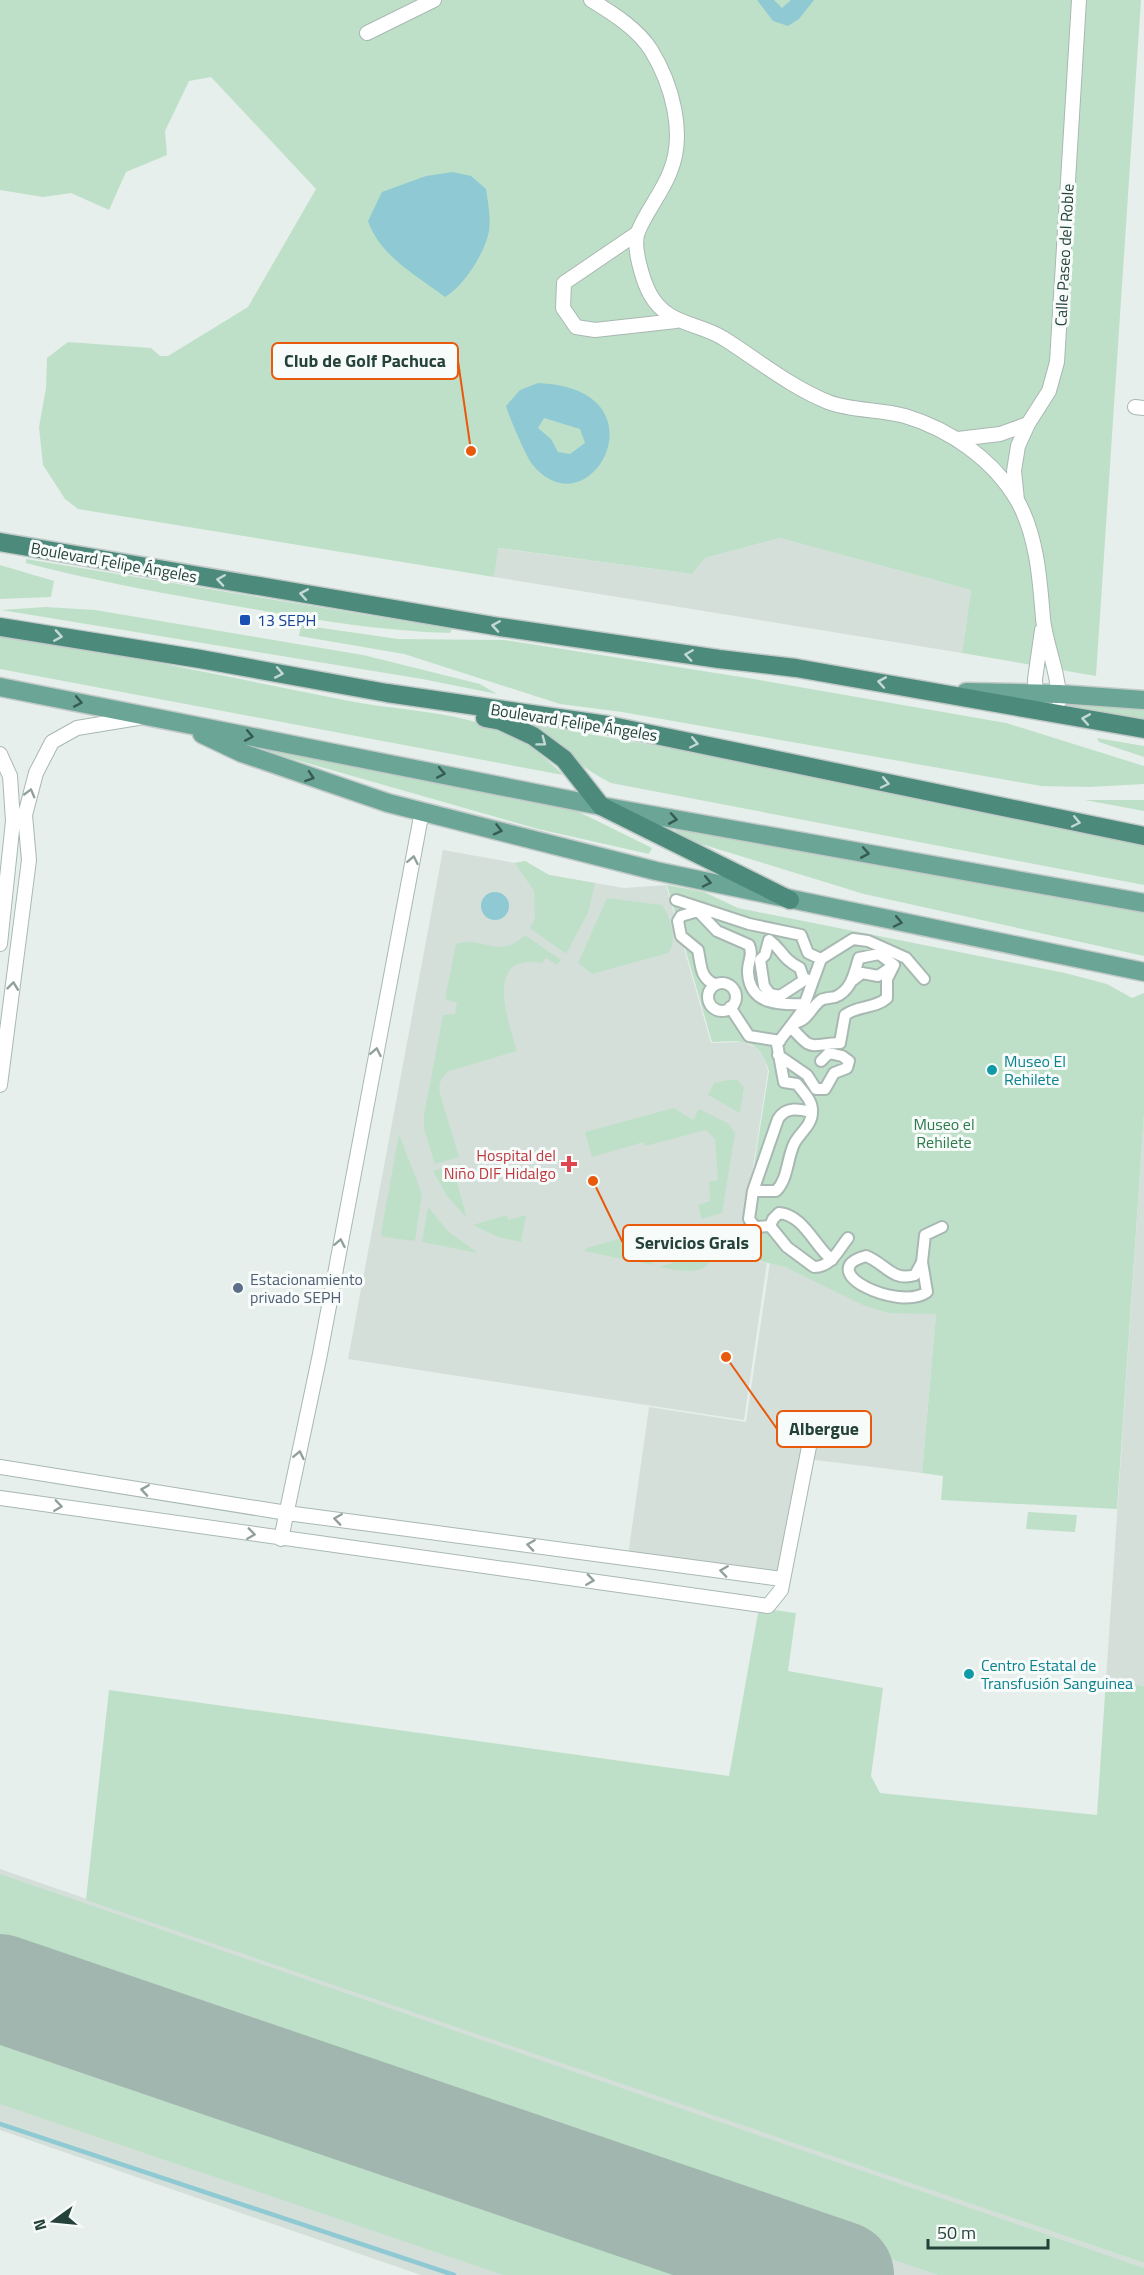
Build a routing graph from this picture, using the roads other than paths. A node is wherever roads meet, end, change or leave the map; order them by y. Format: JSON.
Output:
{"nodes":[{"id":1,"x":434,"y":0,"type":"edge"},
{"id":2,"x":591,"y":0,"type":"edge"},
{"id":3,"x":1079,"y":0,"type":"edge"},
{"id":4,"x":367,"y":33,"type":"dead end"},
{"id":5,"x":636,"y":234,"type":"junction"},
{"id":6,"x":676,"y":321,"type":"junction"},
{"id":7,"x":1028,"y":424,"type":"junction"},
{"id":8,"x":958,"y":439,"type":"junction"},
{"id":9,"x":1017,"y":500,"type":"junction"},
{"id":10,"x":0,"y":542,"type":"edge"},
{"id":11,"x":1044,"y":621,"type":"junction"},
{"id":12,"x":0,"y":627,"type":"edge"},
{"id":13,"x":0,"y":687,"type":"edge"},
{"id":14,"x":387,"y":693,"type":"junction"},
{"id":15,"x":1059,"y":694,"type":"junction"},
{"id":16,"x":1144,"y":700,"type":"edge"},
{"id":17,"x":1036,"y":702,"type":"junction"},
{"id":18,"x":1059,"y":714,"type":"junction"},
{"id":19,"x":150,"y":716,"type":"junction"},
{"id":20,"x":179,"y":723,"type":"junction"},
{"id":21,"x":1144,"y":729,"type":"edge"},
{"id":22,"x":0,"y":754,"type":"edge"},
{"id":23,"x":601,"y":806,"type":"junction"},
{"id":24,"x":422,"y":811,"type":"junction"},
{"id":25,"x":1144,"y":836,"type":"edge"},
{"id":26,"x":676,"y":900,"type":"dead end"},
{"id":27,"x":790,"y":900,"type":"junction"},
{"id":28,"x":1144,"y":903,"type":"edge"},
{"id":29,"x":0,"y":944,"type":"edge"},
{"id":30,"x":821,"y":959,"type":"junction"},
{"id":31,"x":894,"y":965,"type":"junction"},
{"id":32,"x":1144,"y":972,"type":"edge"},
{"id":33,"x":924,"y":979,"type":"dead end"},
{"id":34,"x":853,"y":980,"type":"junction"},
{"id":35,"x":809,"y":981,"type":"junction"},
{"id":36,"x":715,"y":984,"type":"junction"},
{"id":37,"x":804,"y":1004,"type":"junction"},
{"id":38,"x":730,"y":1008,"type":"junction"},
{"id":39,"x":792,"y":1025,"type":"junction"},
{"id":40,"x":780,"y":1041,"type":"junction"},
{"id":41,"x":778,"y":1055,"type":"junction"},
{"id":42,"x":821,"y":1061,"type":"dead end"},
{"id":43,"x":0,"y":1085,"type":"edge"},
{"id":44,"x":812,"y":1112,"type":"junction"},
{"id":45,"x":753,"y":1191,"type":"junction"},
{"id":46,"x":770,"y":1226,"type":"junction"},
{"id":47,"x":942,"y":1227,"type":"dead end"},
{"id":48,"x":848,"y":1238,"type":"dead end"},
{"id":49,"x":841,"y":1247,"type":"junction"},
{"id":50,"x":832,"y":1260,"type":"junction"},
{"id":51,"x":854,"y":1261,"type":"junction"},
{"id":52,"x":928,"y":1266,"type":"junction"},
{"id":53,"x":814,"y":1421,"type":"dead end"},
{"id":54,"x":0,"y":1467,"type":"edge"},
{"id":55,"x":0,"y":1498,"type":"edge"},
{"id":56,"x":287,"y":1513,"type":"junction"},
{"id":57,"x":464,"y":1536,"type":"junction"},
{"id":58,"x":281,"y":1539,"type":"junction"},
{"id":59,"x":458,"y":1562,"type":"junction"},
{"id":60,"x":782,"y":1579,"type":"junction"}],
"edges":[{"from":1,"to":4,"type":"street"},
{"from":2,"to":5,"type":"street"},
{"from":3,"to":7,"type":"street","name":"Calle Paseo del Roble"},
{"from":5,"to":6,"type":"street"},
{"from":5,"to":6,"type":"street"},
{"from":6,"to":8,"type":"street"},
{"from":7,"to":8,"type":"street"},
{"from":7,"to":9,"type":"street","name":"Calle Paseo del Roble"},
{"from":8,"to":9,"type":"street"},
{"from":9,"to":11,"type":"street"},
{"from":17,"to":10,"type":"highway","name":"Boulevard Felipe Ángeles","one_way":true},
{"from":11,"to":15,"type":"street"},
{"from":11,"to":17,"type":"street"},
{"from":12,"to":14,"type":"highway","name":"Boulevard Felipe Ángeles","one_way":true},
{"from":13,"to":19,"type":"main road","one_way":true},
{"from":14,"to":23,"type":"highway","one_way":true},
{"from":14,"to":25,"type":"highway","name":"Boulevard Felipe Ángeles","one_way":true},
{"from":15,"to":16,"type":"main road","name":"Boulevard Felipe Ángeles"},
{"from":15,"to":17,"type":"main road","name":"Boulevard Felipe Ángeles"},
{"from":15,"to":18,"type":"street"},
{"from":17,"to":18,"type":"highway","name":"Boulevard Felipe Ángeles"},
{"from":21,"to":18,"type":"highway","name":"Boulevard Felipe Ángeles","one_way":true},
{"from":19,"to":20,"type":"main road"},
{"from":43,"to":19,"type":"street","one_way":true},
{"from":20,"to":23,"type":"main road","one_way":true},
{"from":20,"to":24,"type":"main road","one_way":true},
{"from":22,"to":29,"type":"street"},
{"from":23,"to":27,"type":"highway"},
{"from":23,"to":28,"type":"main road","one_way":true},
{"from":24,"to":27,"type":"main road","one_way":true},
{"from":56,"to":24,"type":"street","one_way":true},
{"from":26,"to":30,"type":"street"},
{"from":27,"to":32,"type":"main road","one_way":true},
{"from":30,"to":33,"type":"street"},
{"from":30,"to":35,"type":"street"},
{"from":31,"to":34,"type":"street"},
{"from":31,"to":34,"type":"street"},
{"from":31,"to":39,"type":"street"},
{"from":34,"to":39,"type":"street"},
{"from":35,"to":35,"type":"street"},
{"from":35,"to":37,"type":"street"},
{"from":36,"to":37,"type":"street"},
{"from":36,"to":38,"type":"street"},
{"from":36,"to":38,"type":"street"},
{"from":37,"to":39,"type":"street"},
{"from":38,"to":40,"type":"street"},
{"from":39,"to":40,"type":"street"},
{"from":40,"to":41,"type":"street"},
{"from":41,"to":42,"type":"street"},
{"from":41,"to":44,"type":"street"},
{"from":44,"to":45,"type":"street"},
{"from":44,"to":45,"type":"street"},
{"from":45,"to":46,"type":"street"},
{"from":46,"to":50,"type":"street"},
{"from":46,"to":50,"type":"street"},
{"from":47,"to":52,"type":"street"},
{"from":48,"to":49,"type":"street"},
{"from":49,"to":50,"type":"street"},
{"from":49,"to":51,"type":"street"},
{"from":51,"to":52,"type":"street"},
{"from":51,"to":52,"type":"street"},
{"from":53,"to":60,"type":"street"},
{"from":56,"to":54,"type":"street","one_way":true},
{"from":55,"to":58,"type":"street","one_way":true},
{"from":57,"to":56,"type":"street","one_way":true},
{"from":56,"to":58,"type":"street"},
{"from":57,"to":59,"type":"street"},
{"from":60,"to":57,"type":"street","one_way":true},
{"from":58,"to":59,"type":"street"},
{"from":59,"to":60,"type":"street","one_way":true}]}
